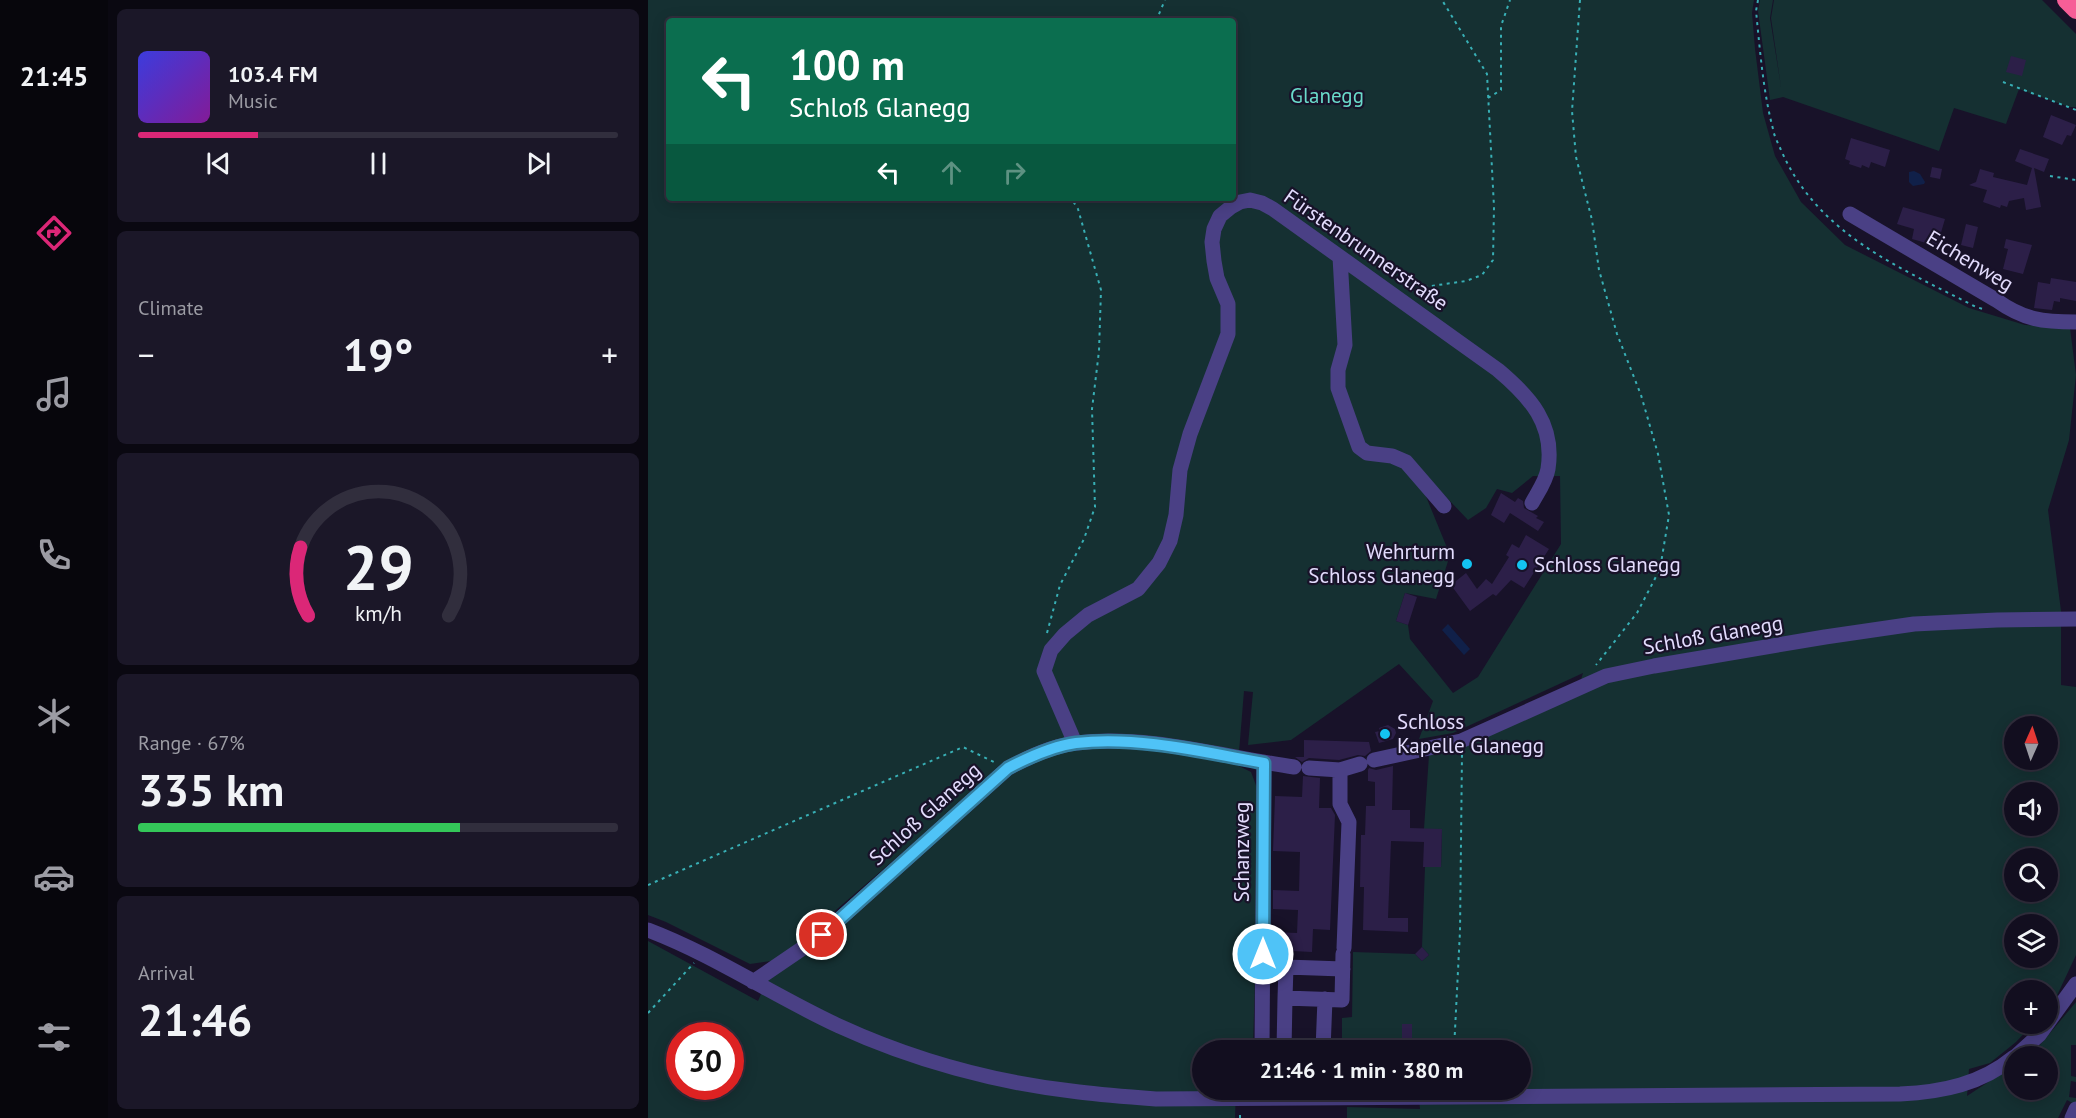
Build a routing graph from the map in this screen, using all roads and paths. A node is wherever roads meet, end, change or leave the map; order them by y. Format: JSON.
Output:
{"nodes":[{"id":1,"x":1165,"y":0,"type":"edge"},
{"id":2,"x":1442,"y":0,"type":"edge"},
{"id":3,"x":1510,"y":0,"type":"edge"},
{"id":4,"x":1580,"y":0,"type":"edge"},
{"id":5,"x":1758,"y":0,"type":"edge"},
{"id":6,"x":2066,"y":0,"type":"edge"},
{"id":7,"x":2076,"y":10,"type":"edge"},
{"id":8,"x":1157,"y":18,"type":"edge"},
{"id":9,"x":2003,"y":82,"type":"dead end"},
{"id":10,"x":1488,"y":98,"type":"junction"},
{"id":11,"x":2076,"y":110,"type":"edge"},
{"id":12,"x":2050,"y":176,"type":"dead end"},
{"id":13,"x":2076,"y":180,"type":"edge"},
{"id":14,"x":1073,"y":201,"type":"edge"},
{"id":15,"x":1850,"y":214,"type":"dead end"},
{"id":16,"x":1340,"y":256,"type":"junction"},
{"id":17,"x":1395,"y":296,"type":"junction"},
{"id":18,"x":1986,"y":310,"type":"dead end"},
{"id":19,"x":2076,"y":322,"type":"edge"},
{"id":20,"x":1532,"y":502,"type":"dead end"},
{"id":21,"x":1444,"y":506,"type":"dead end"},
{"id":22,"x":2076,"y":619,"type":"edge"},
{"id":23,"x":1046,"y":642,"type":"dead end"},
{"id":24,"x":1596,"y":665,"type":"dead end"},
{"id":25,"x":1461,"y":741,"type":"junction"},
{"id":26,"x":1075,"y":743,"type":"junction"},
{"id":27,"x":1264,"y":763,"type":"junction"},
{"id":28,"x":1008,"y":768,"type":"junction"},
{"id":29,"x":1340,"y":770,"type":"junction"},
{"id":30,"x":648,"y":885,"type":"edge"},
{"id":31,"x":648,"y":930,"type":"edge"},
{"id":32,"x":702,"y":955,"type":"junction"},
{"id":33,"x":1343,"y":957,"type":"junction"},
{"id":34,"x":753,"y":982,"type":"junction"},
{"id":35,"x":1269,"y":987,"type":"dead end"},
{"id":36,"x":2076,"y":987,"type":"edge"},
{"id":37,"x":1285,"y":993,"type":"junction"},
{"id":38,"x":1325,"y":999,"type":"junction"},
{"id":39,"x":648,"y":1013,"type":"edge"},
{"id":40,"x":1262,"y":1040,"type":"edge"},
{"id":41,"x":1284,"y":1040,"type":"edge"},
{"id":42,"x":1323,"y":1040,"type":"edge"},
{"id":43,"x":1455,"y":1040,"type":"edge"},
{"id":44,"x":2026,"y":1046,"type":"edge"},
{"id":45,"x":2004,"y":1064,"type":"edge"},
{"id":46,"x":1531,"y":1094,"type":"edge"},
{"id":47,"x":1192,"y":1097,"type":"edge"},
{"id":48,"x":2076,"y":1109,"type":"edge"},
{"id":49,"x":2072,"y":1118,"type":"edge"}],
"edges":[{"from":1,"to":8,"type":"path"},
{"from":2,"to":10,"type":"path"},
{"from":3,"to":10,"type":"path"},
{"from":4,"to":24,"type":"path"},
{"from":5,"to":18,"type":"path"},
{"from":6,"to":7,"type":"highway"},
{"from":9,"to":11,"type":"path"},
{"from":10,"to":17,"type":"path"},
{"from":12,"to":13,"type":"path"},
{"from":14,"to":23,"type":"path"},
{"from":15,"to":19,"type":"street","name":"Eichenweg"},
{"from":16,"to":17,"type":"street","name":"Fürstenbrunnerstraße"},
{"from":16,"to":21,"type":"street"},
{"from":16,"to":26,"type":"street","name":"Fürstenbrunnerstraße"},
{"from":17,"to":20,"type":"street","name":"Fürstenbrunnerstraße"},
{"from":22,"to":25,"type":"street","name":"Schloß Glanegg"},
{"from":25,"to":29,"type":"street","name":"Schloß Glanegg"},
{"from":25,"to":43,"type":"path"},
{"from":26,"to":27,"type":"street","name":"Schloß Glanegg"},
{"from":26,"to":28,"type":"street","name":"Schloß Glanegg"},
{"from":27,"to":29,"type":"street","name":"Schloß Glanegg"},
{"from":27,"to":40,"type":"street","name":"Schanzweg"},
{"from":28,"to":30,"type":"path"},
{"from":28,"to":34,"type":"street","name":"Schloß Glanegg"},
{"from":29,"to":33,"type":"street"},
{"from":31,"to":32,"type":"street"},
{"from":32,"to":34,"type":"street"},
{"from":32,"to":39,"type":"path"},
{"from":33,"to":37,"type":"street"},
{"from":33,"to":38,"type":"street"},
{"from":34,"to":47,"type":"street"},
{"from":35,"to":37,"type":"street"},
{"from":36,"to":44,"type":"street"},
{"from":37,"to":38,"type":"street"},
{"from":37,"to":41,"type":"street"},
{"from":38,"to":42,"type":"street"},
{"from":45,"to":46,"type":"street"},
{"from":48,"to":49,"type":"street"}]}
